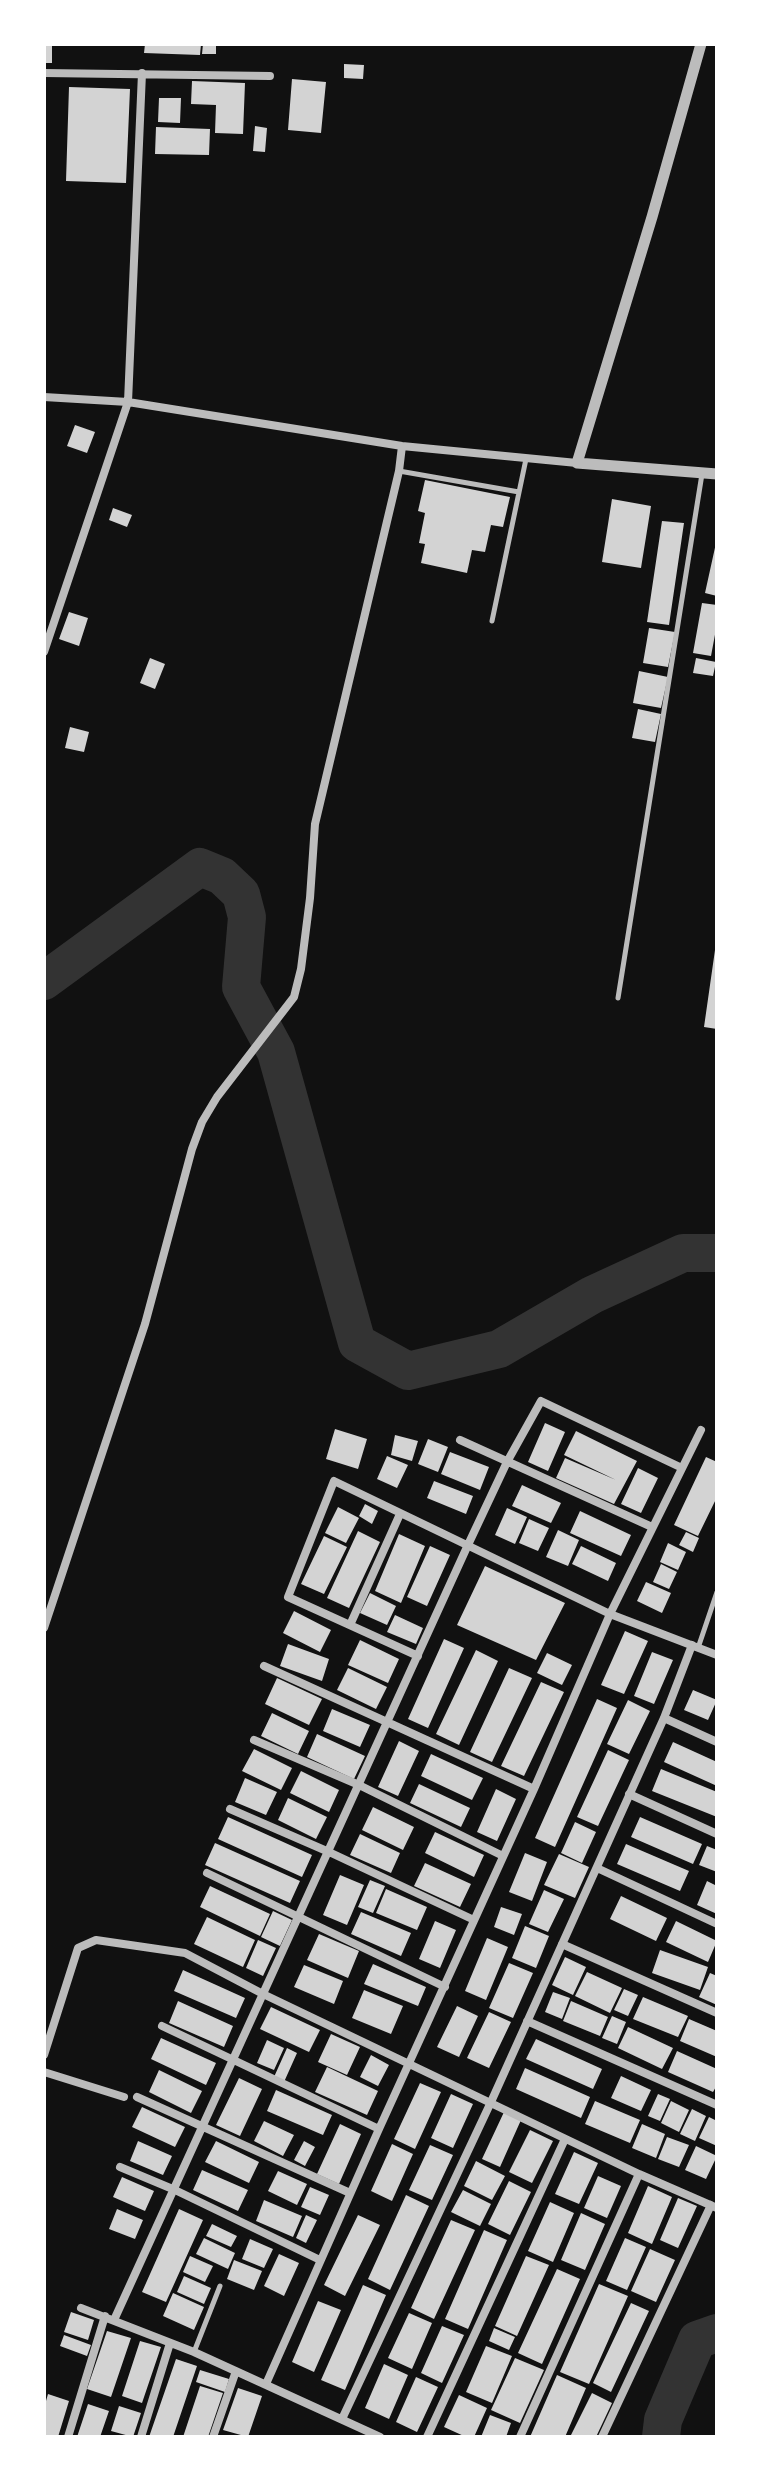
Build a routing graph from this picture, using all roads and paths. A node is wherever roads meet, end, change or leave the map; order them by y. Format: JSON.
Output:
{"nodes":[{"id":1,"x":701,"y":44,"type":"edge"},
{"id":2,"x":44,"y":73,"type":"edge"},
{"id":3,"x":142,"y":73,"type":"junction"},
{"id":4,"x":270,"y":76,"type":"dead end"},
{"id":5,"x":44,"y":397,"type":"edge"},
{"id":6,"x":128,"y":402,"type":"junction"},
{"id":7,"x":402,"y":446,"type":"junction"},
{"id":8,"x":526,"y":459,"type":"junction"},
{"id":9,"x":577,"y":463,"type":"junction"},
{"id":10,"x":399,"y":471,"type":"junction"},
{"id":11,"x":702,"y":473,"type":"junction"},
{"id":12,"x":717,"y":474,"type":"edge"},
{"id":13,"x":519,"y":492,"type":"junction"},
{"id":14,"x":492,"y":621,"type":"dead end"},
{"id":15,"x":44,"y":652,"type":"edge"},
{"id":16,"x":618,"y":998,"type":"dead end"},
{"id":17,"x":701,"y":1430,"type":"dead end"},
{"id":18,"x":460,"y":1440,"type":"dead end"},
{"id":19,"x":507,"y":1462,"type":"junction"},
{"id":20,"x":682,"y":1468,"type":"junction"},
{"id":21,"x":400,"y":1514,"type":"junction"},
{"id":22,"x":652,"y":1527,"type":"junction"},
{"id":23,"x":467,"y":1547,"type":"junction"},
{"id":24,"x":717,"y":1592,"type":"edge"},
{"id":25,"x":610,"y":1614,"type":"junction"},
{"id":26,"x":350,"y":1625,"type":"junction"},
{"id":27,"x":44,"y":1628,"type":"edge"},
{"id":28,"x":695,"y":1646,"type":"junction"},
{"id":29,"x":717,"y":1655,"type":"edge"},
{"id":30,"x":418,"y":1656,"type":"junction"},
{"id":31,"x":264,"y":1666,"type":"dead end"},
{"id":32,"x":664,"y":1718,"type":"junction"},
{"id":33,"x":388,"y":1722,"type":"junction"},
{"id":34,"x":254,"y":1740,"type":"dead end"},
{"id":35,"x":717,"y":1742,"type":"edge"},
{"id":36,"x":359,"y":1785,"type":"junction"},
{"id":37,"x":534,"y":1789,"type":"junction"},
{"id":38,"x":629,"y":1794,"type":"junction"},
{"id":39,"x":230,"y":1809,"type":"dead end"},
{"id":40,"x":717,"y":1834,"type":"edge"},
{"id":41,"x":329,"y":1852,"type":"junction"},
{"id":42,"x":503,"y":1856,"type":"junction"},
{"id":43,"x":597,"y":1868,"type":"junction"},
{"id":44,"x":207,"y":1873,"type":"dead end"},
{"id":45,"x":298,"y":1916,"type":"junction"},
{"id":46,"x":474,"y":1920,"type":"junction"},
{"id":47,"x":717,"y":1924,"type":"edge"},
{"id":48,"x":562,"y":1944,"type":"junction"},
{"id":49,"x":445,"y":1987,"type":"junction"},
{"id":50,"x":263,"y":1994,"type":"junction"},
{"id":51,"x":717,"y":2013,"type":"edge"},
{"id":52,"x":527,"y":2021,"type":"junction"},
{"id":53,"x":162,"y":2026,"type":"dead end"},
{"id":54,"x":44,"y":2055,"type":"edge"},
{"id":55,"x":233,"y":2061,"type":"junction"},
{"id":56,"x":409,"y":2063,"type":"junction"},
{"id":57,"x":44,"y":2072,"type":"edge"},
{"id":58,"x":124,"y":2097,"type":"dead end"},
{"id":59,"x":137,"y":2097,"type":"dead end"},
{"id":60,"x":491,"y":2102,"type":"junction"},
{"id":61,"x":717,"y":2105,"type":"edge"},
{"id":62,"x":203,"y":2128,"type":"junction"},
{"id":63,"x":379,"y":2129,"type":"junction"},
{"id":64,"x":565,"y":2139,"type":"junction"},
{"id":65,"x":120,"y":2167,"type":"dead end"},
{"id":66,"x":639,"y":2174,"type":"junction"},
{"id":67,"x":175,"y":2190,"type":"junction"},
{"id":68,"x":350,"y":2193,"type":"junction"},
{"id":69,"x":714,"y":2207,"type":"edge"},
{"id":70,"x":320,"y":2260,"type":"junction"},
{"id":71,"x":220,"y":2286,"type":"dead end"},
{"id":72,"x":81,"y":2308,"type":"dead end"},
{"id":73,"x":110,"y":2318,"type":"junction"},
{"id":74,"x":170,"y":2343,"type":"junction"},
{"id":75,"x":194,"y":2352,"type":"junction"},
{"id":76,"x":236,"y":2371,"type":"junction"},
{"id":77,"x":266,"y":2384,"type":"junction"},
{"id":78,"x":342,"y":2419,"type":"junction"},
{"id":79,"x":68,"y":2437,"type":"edge"},
{"id":80,"x":141,"y":2437,"type":"edge"},
{"id":81,"x":213,"y":2437,"type":"edge"},
{"id":82,"x":380,"y":2437,"type":"edge"},
{"id":83,"x":427,"y":2437,"type":"edge"},
{"id":84,"x":520,"y":2437,"type":"edge"},
{"id":85,"x":602,"y":2437,"type":"edge"}],
"edges":[{"from":1,"to":9,"type":"street"},
{"from":2,"to":3,"type":"street"},
{"from":3,"to":4,"type":"street"},
{"from":3,"to":6,"type":"street"},
{"from":5,"to":6,"type":"street"},
{"from":6,"to":7,"type":"street"},
{"from":6,"to":15,"type":"street"},
{"from":7,"to":8,"type":"street"},
{"from":7,"to":10,"type":"street"},
{"from":8,"to":9,"type":"street"},
{"from":8,"to":13,"type":"lane"},
{"from":9,"to":11,"type":"street"},
{"from":10,"to":13,"type":"lane"},
{"from":10,"to":27,"type":"street"},
{"from":11,"to":12,"type":"street"},
{"from":11,"to":16,"type":"lane"},
{"from":13,"to":14,"type":"lane"},
{"from":17,"to":20,"type":"street"},
{"from":18,"to":19,"type":"street"},
{"from":19,"to":20,"type":"street"},
{"from":19,"to":22,"type":"street"},
{"from":19,"to":23,"type":"street"},
{"from":20,"to":22,"type":"street"},
{"from":21,"to":23,"type":"street"},
{"from":21,"to":26,"type":"street"},
{"from":21,"to":26,"type":"street"},
{"from":22,"to":25,"type":"street"},
{"from":23,"to":25,"type":"street"},
{"from":23,"to":30,"type":"street"},
{"from":24,"to":28,"type":"lane"},
{"from":25,"to":28,"type":"street"},
{"from":25,"to":37,"type":"street"},
{"from":26,"to":30,"type":"street"},
{"from":28,"to":29,"type":"street"},
{"from":28,"to":32,"type":"street"},
{"from":30,"to":33,"type":"street"},
{"from":31,"to":33,"type":"street"},
{"from":32,"to":35,"type":"street"},
{"from":32,"to":38,"type":"street"},
{"from":33,"to":36,"type":"street"},
{"from":33,"to":37,"type":"street"},
{"from":34,"to":36,"type":"street"},
{"from":36,"to":41,"type":"street"},
{"from":36,"to":42,"type":"street"},
{"from":37,"to":42,"type":"street"},
{"from":38,"to":40,"type":"street"},
{"from":38,"to":43,"type":"street"},
{"from":39,"to":41,"type":"street"},
{"from":41,"to":45,"type":"street"},
{"from":41,"to":46,"type":"street"},
{"from":42,"to":46,"type":"street"},
{"from":43,"to":47,"type":"street"},
{"from":43,"to":48,"type":"street"},
{"from":44,"to":45,"type":"street"},
{"from":45,"to":49,"type":"street"},
{"from":45,"to":50,"type":"street"},
{"from":46,"to":49,"type":"street"},
{"from":48,"to":51,"type":"street"},
{"from":48,"to":52,"type":"street"},
{"from":49,"to":56,"type":"street"},
{"from":50,"to":54,"type":"street"},
{"from":50,"to":55,"type":"street"},
{"from":50,"to":56,"type":"street"},
{"from":52,"to":60,"type":"street"},
{"from":52,"to":61,"type":"street"},
{"from":53,"to":55,"type":"street"},
{"from":55,"to":62,"type":"street"},
{"from":55,"to":63,"type":"street"},
{"from":56,"to":60,"type":"street"},
{"from":56,"to":63,"type":"street"},
{"from":57,"to":58,"type":"street"},
{"from":59,"to":62,"type":"street"},
{"from":60,"to":64,"type":"street"},
{"from":60,"to":78,"type":"street"},
{"from":62,"to":67,"type":"street"},
{"from":62,"to":68,"type":"street"},
{"from":63,"to":68,"type":"street"},
{"from":64,"to":66,"type":"street"},
{"from":64,"to":83,"type":"street"},
{"from":65,"to":67,"type":"street"},
{"from":66,"to":69,"type":"street"},
{"from":66,"to":84,"type":"street"},
{"from":67,"to":70,"type":"street"},
{"from":67,"to":73,"type":"street"},
{"from":68,"to":70,"type":"street"},
{"from":69,"to":85,"type":"street"},
{"from":70,"to":77,"type":"street"},
{"from":71,"to":75,"type":"lane"},
{"from":72,"to":73,"type":"street"},
{"from":73,"to":74,"type":"street"},
{"from":73,"to":79,"type":"street"},
{"from":74,"to":75,"type":"street"},
{"from":74,"to":80,"type":"street"},
{"from":75,"to":76,"type":"street"},
{"from":76,"to":77,"type":"street"},
{"from":76,"to":81,"type":"street"},
{"from":77,"to":78,"type":"street"},
{"from":78,"to":82,"type":"street"}]}
